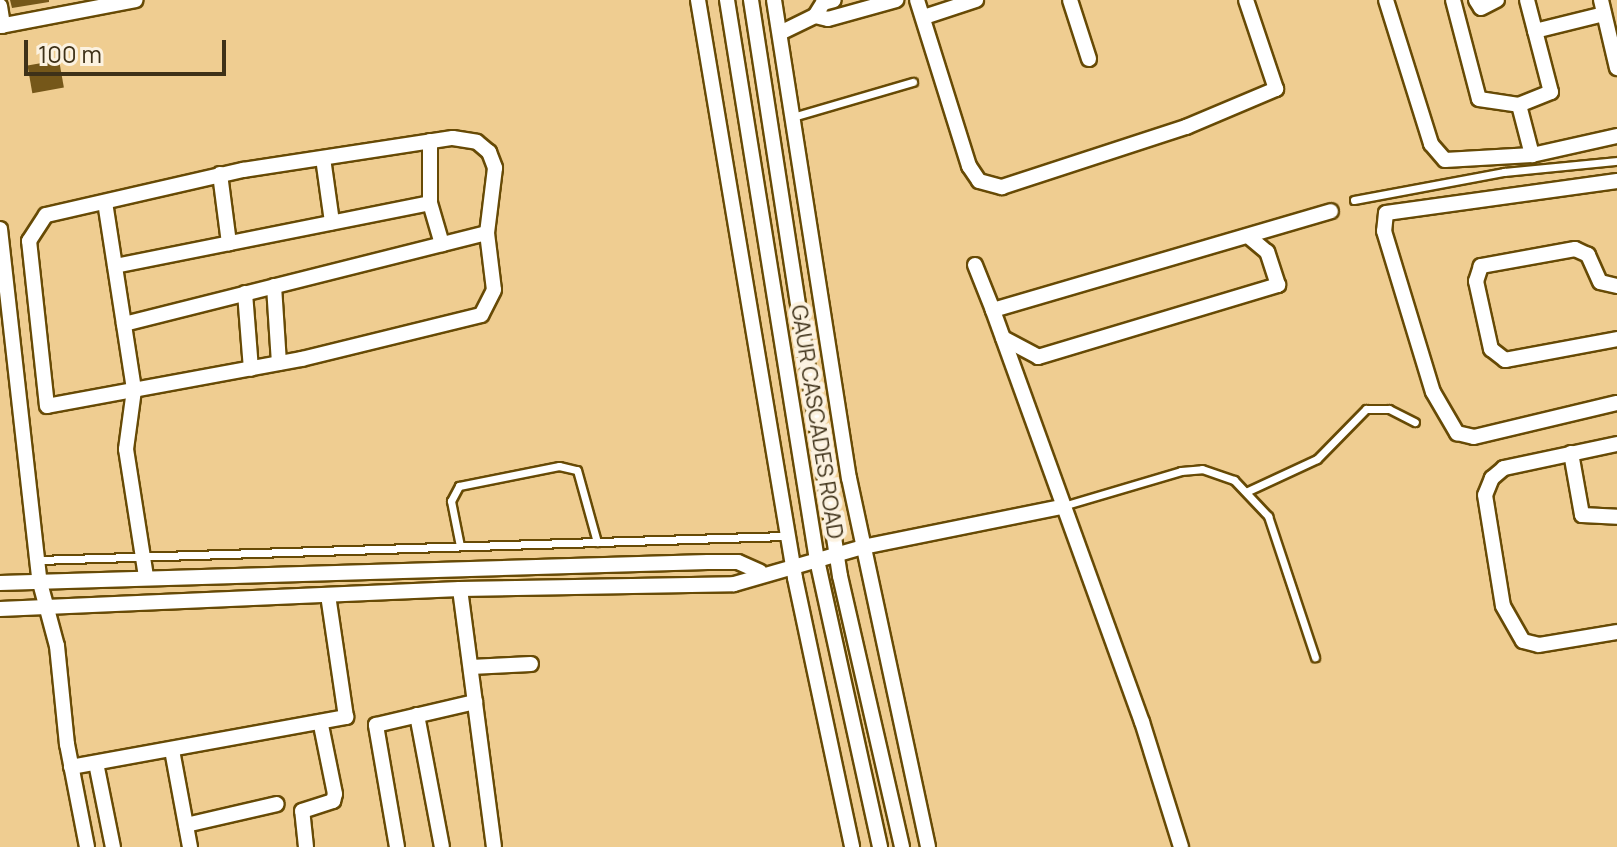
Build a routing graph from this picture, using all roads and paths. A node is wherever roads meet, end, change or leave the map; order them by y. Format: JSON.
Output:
{"nodes":[{"id":1,"x":136,"y":0,"type":"edge"},
{"id":2,"x":698,"y":0,"type":"edge"},
{"id":3,"x":727,"y":0,"type":"edge"},
{"id":4,"x":751,"y":0,"type":"edge"},
{"id":5,"x":774,"y":0,"type":"edge"},
{"id":6,"x":834,"y":0,"type":"edge"},
{"id":7,"x":896,"y":0,"type":"edge"},
{"id":8,"x":917,"y":0,"type":"edge"},
{"id":9,"x":976,"y":0,"type":"edge"},
{"id":10,"x":1070,"y":0,"type":"edge"},
{"id":11,"x":1246,"y":0,"type":"edge"},
{"id":12,"x":1386,"y":0,"type":"edge"},
{"id":13,"x":1453,"y":0,"type":"edge"},
{"id":14,"x":1476,"y":0,"type":"edge"},
{"id":15,"x":1497,"y":0,"type":"edge"},
{"id":16,"x":1527,"y":0,"type":"edge"},
{"id":17,"x":93,"y":4,"type":"edge"},
{"id":18,"x":0,"y":6,"type":"edge"},
{"id":19,"x":1602,"y":7,"type":"edge"},
{"id":20,"x":815,"y":16,"type":"junction"},
{"id":21,"x":924,"y":17,"type":"junction"},
{"id":22,"x":1,"y":26,"type":"edge"},
{"id":23,"x":1535,"y":31,"type":"junction"},
{"id":24,"x":780,"y":33,"type":"junction"},
{"id":25,"x":1089,"y":59,"type":"dead end"},
{"id":26,"x":1617,"y":68,"type":"edge"},
{"id":27,"x":913,"y":82,"type":"dead end"},
{"id":28,"x":1519,"y":105,"type":"junction"},
{"id":29,"x":793,"y":117,"type":"junction"},
{"id":30,"x":748,"y":134,"type":"junction"},
{"id":31,"x":1617,"y":136,"type":"edge"},
{"id":32,"x":721,"y":138,"type":"junction"},
{"id":33,"x":430,"y":141,"type":"junction"},
{"id":34,"x":1532,"y":155,"type":"junction"},
{"id":35,"x":323,"y":158,"type":"junction"},
{"id":36,"x":1617,"y":161,"type":"edge"},
{"id":37,"x":220,"y":174,"type":"junction"},
{"id":38,"x":1617,"y":181,"type":"edge"},
{"id":39,"x":1354,"y":200,"type":"dead end"},
{"id":40,"x":105,"y":202,"type":"junction"},
{"id":41,"x":430,"y":203,"type":"junction"},
{"id":42,"x":1331,"y":211,"type":"dead end"},
{"id":43,"x":332,"y":222,"type":"junction"},
{"id":44,"x":0,"y":229,"type":"edge"},
{"id":45,"x":487,"y":233,"type":"junction"},
{"id":46,"x":1248,"y":236,"type":"junction"},
{"id":47,"x":229,"y":243,"type":"junction"},
{"id":48,"x":442,"y":244,"type":"junction"},
{"id":49,"x":975,"y":265,"type":"dead end"},
{"id":50,"x":115,"y":266,"type":"junction"},
{"id":51,"x":274,"y":286,"type":"junction"},
{"id":52,"x":1617,"y":286,"type":"edge"},
{"id":53,"x":245,"y":293,"type":"junction"},
{"id":54,"x":993,"y":310,"type":"junction"},
{"id":55,"x":124,"y":324,"type":"junction"},
{"id":56,"x":1003,"y":338,"type":"junction"},
{"id":57,"x":1617,"y":339,"type":"edge"},
{"id":58,"x":279,"y":363,"type":"junction"},
{"id":59,"x":251,"y":369,"type":"junction"},
{"id":60,"x":134,"y":390,"type":"junction"},
{"id":61,"x":1617,"y":403,"type":"edge"},
{"id":62,"x":1415,"y":422,"type":"dead end"},
{"id":63,"x":1617,"y":444,"type":"edge"},
{"id":64,"x":1571,"y":453,"type":"junction"},
{"id":65,"x":1248,"y":491,"type":"junction"},
{"id":66,"x":1061,"y":507,"type":"junction"},
{"id":67,"x":1617,"y":517,"type":"edge"},
{"id":68,"x":788,"y":536,"type":"junction"},
{"id":69,"x":597,"y":542,"type":"junction"},
{"id":70,"x":460,"y":546,"type":"junction"},
{"id":71,"x":863,"y":547,"type":"junction"},
{"id":72,"x":836,"y":554,"type":"junction"},
{"id":73,"x":143,"y":556,"type":"junction"},
{"id":74,"x":38,"y":560,"type":"junction"},
{"id":75,"x":817,"y":560,"type":"junction"},
{"id":76,"x":793,"y":566,"type":"junction"},
{"id":77,"x":293,"y":570,"type":"junction"},
{"id":78,"x":760,"y":572,"type":"junction"},
{"id":79,"x":146,"y":576,"type":"junction"},
{"id":80,"x":39,"y":579,"type":"junction"},
{"id":81,"x":0,"y":583,"type":"edge"},
{"id":82,"x":460,"y":589,"type":"junction"},
{"id":83,"x":328,"y":595,"type":"junction"},
{"id":84,"x":294,"y":596,"type":"junction"},
{"id":85,"x":44,"y":604,"type":"junction"},
{"id":86,"x":0,"y":609,"type":"edge"},
{"id":87,"x":1617,"y":632,"type":"edge"},
{"id":88,"x":1315,"y":657,"type":"dead end"},
{"id":89,"x":531,"y":664,"type":"dead end"},
{"id":90,"x":471,"y":667,"type":"junction"},
{"id":91,"x":475,"y":702,"type":"junction"},
{"id":92,"x":417,"y":715,"type":"junction"},
{"id":93,"x":321,"y":725,"type":"junction"},
{"id":94,"x":172,"y":750,"type":"junction"},
{"id":95,"x":96,"y":763,"type":"junction"},
{"id":96,"x":71,"y":767,"type":"junction"},
{"id":97,"x":277,"y":804,"type":"dead end"},
{"id":98,"x":186,"y":825,"type":"junction"},
{"id":99,"x":87,"y":847,"type":"edge"},
{"id":100,"x":113,"y":847,"type":"edge"},
{"id":101,"x":190,"y":847,"type":"edge"},
{"id":102,"x":306,"y":847,"type":"edge"},
{"id":103,"x":397,"y":847,"type":"edge"},
{"id":104,"x":442,"y":847,"type":"edge"},
{"id":105,"x":494,"y":847,"type":"edge"},
{"id":106,"x":852,"y":847,"type":"edge"},
{"id":107,"x":880,"y":847,"type":"edge"},
{"id":108,"x":902,"y":847,"type":"edge"},
{"id":109,"x":928,"y":847,"type":"edge"},
{"id":110,"x":1181,"y":847,"type":"edge"}],
"edges":[{"from":1,"to":17,"type":"street"},
{"from":2,"to":32,"type":"street"},
{"from":3,"to":30,"type":"street","name":"GAUR CASCADES ROAD"},
{"from":4,"to":72,"type":"street","name":"GAUR CASCADES ROAD"},
{"from":5,"to":24,"type":"street"},
{"from":6,"to":20,"type":"street"},
{"from":7,"to":20,"type":"street"},
{"from":8,"to":21,"type":"street"},
{"from":9,"to":21,"type":"street"},
{"from":10,"to":25,"type":"street"},
{"from":11,"to":21,"type":"street"},
{"from":12,"to":34,"type":"street"},
{"from":13,"to":28,"type":"street"},
{"from":14,"to":15,"type":"street"},
{"from":16,"to":23,"type":"street"},
{"from":17,"to":22,"type":"street"},
{"from":18,"to":22,"type":"street"},
{"from":19,"to":23,"type":"street"},
{"from":19,"to":26,"type":"street"},
{"from":20,"to":24,"type":"street"},
{"from":23,"to":28,"type":"street"},
{"from":24,"to":29,"type":"street"},
{"from":27,"to":29,"type":"lane"},
{"from":28,"to":34,"type":"street"},
{"from":29,"to":71,"type":"street"},
{"from":30,"to":32,"type":"street"},
{"from":30,"to":75,"type":"street","name":"GAUR CASCADES ROAD"},
{"from":31,"to":34,"type":"street"},
{"from":32,"to":68,"type":"street"},
{"from":33,"to":35,"type":"street"},
{"from":33,"to":41,"type":"street"},
{"from":33,"to":45,"type":"street"},
{"from":35,"to":37,"type":"street"},
{"from":35,"to":43,"type":"street"},
{"from":36,"to":39,"type":"lane"},
{"from":37,"to":40,"type":"street"},
{"from":37,"to":47,"type":"street"},
{"from":38,"to":61,"type":"street"},
{"from":40,"to":50,"type":"street"},
{"from":40,"to":60,"type":"street"},
{"from":41,"to":43,"type":"street"},
{"from":41,"to":48,"type":"street"},
{"from":42,"to":46,"type":"street"},
{"from":43,"to":47,"type":"street"},
{"from":44,"to":74,"type":"street"},
{"from":45,"to":48,"type":"street"},
{"from":45,"to":58,"type":"street"},
{"from":46,"to":54,"type":"street"},
{"from":46,"to":56,"type":"street"},
{"from":47,"to":50,"type":"street"},
{"from":48,"to":51,"type":"street"},
{"from":49,"to":54,"type":"street"},
{"from":50,"to":55,"type":"street"},
{"from":51,"to":53,"type":"street"},
{"from":51,"to":58,"type":"street"},
{"from":52,"to":57,"type":"street"},
{"from":53,"to":55,"type":"street"},
{"from":53,"to":59,"type":"street"},
{"from":54,"to":56,"type":"street"},
{"from":55,"to":60,"type":"street"},
{"from":56,"to":66,"type":"street"},
{"from":58,"to":59,"type":"street"},
{"from":59,"to":60,"type":"street"},
{"from":60,"to":73,"type":"street"},
{"from":62,"to":65,"type":"lane"},
{"from":63,"to":64,"type":"street"},
{"from":64,"to":67,"type":"street"},
{"from":64,"to":87,"type":"street"},
{"from":65,"to":66,"type":"lane"},
{"from":65,"to":88,"type":"lane"},
{"from":66,"to":71,"type":"street"},
{"from":66,"to":110,"type":"street"},
{"from":68,"to":69,"type":"lane"},
{"from":68,"to":76,"type":"street"},
{"from":69,"to":70,"type":"lane"},
{"from":69,"to":70,"type":"lane"},
{"from":70,"to":73,"type":"lane"},
{"from":71,"to":72,"type":"street"},
{"from":71,"to":109,"type":"street"},
{"from":72,"to":75,"type":"street"},
{"from":72,"to":108,"type":"street","name":"GAUR CASCADES ROAD"},
{"from":73,"to":74,"type":"lane"},
{"from":73,"to":79,"type":"street"},
{"from":74,"to":80,"type":"street"},
{"from":75,"to":76,"type":"street"},
{"from":75,"to":107,"type":"street","name":"GAUR CASCADES ROAD"},
{"from":76,"to":78,"type":"street"},
{"from":76,"to":106,"type":"street"},
{"from":77,"to":78,"type":"street"},
{"from":77,"to":79,"type":"street"},
{"from":77,"to":84,"type":"street"},
{"from":78,"to":82,"type":"street"},
{"from":79,"to":80,"type":"street"},
{"from":80,"to":81,"type":"street"},
{"from":80,"to":85,"type":"street"},
{"from":82,"to":83,"type":"street"},
{"from":82,"to":90,"type":"street"},
{"from":83,"to":84,"type":"street"},
{"from":83,"to":93,"type":"street"},
{"from":84,"to":85,"type":"street"},
{"from":85,"to":86,"type":"street"},
{"from":85,"to":96,"type":"street"},
{"from":89,"to":90,"type":"street"},
{"from":90,"to":91,"type":"street"},
{"from":91,"to":92,"type":"street"},
{"from":91,"to":105,"type":"street"},
{"from":92,"to":103,"type":"street"},
{"from":92,"to":104,"type":"street"},
{"from":93,"to":94,"type":"street"},
{"from":93,"to":102,"type":"street"},
{"from":94,"to":95,"type":"street"},
{"from":94,"to":98,"type":"street"},
{"from":95,"to":96,"type":"street"},
{"from":95,"to":100,"type":"street"},
{"from":96,"to":99,"type":"street"},
{"from":97,"to":98,"type":"street"},
{"from":98,"to":101,"type":"street"}]}
